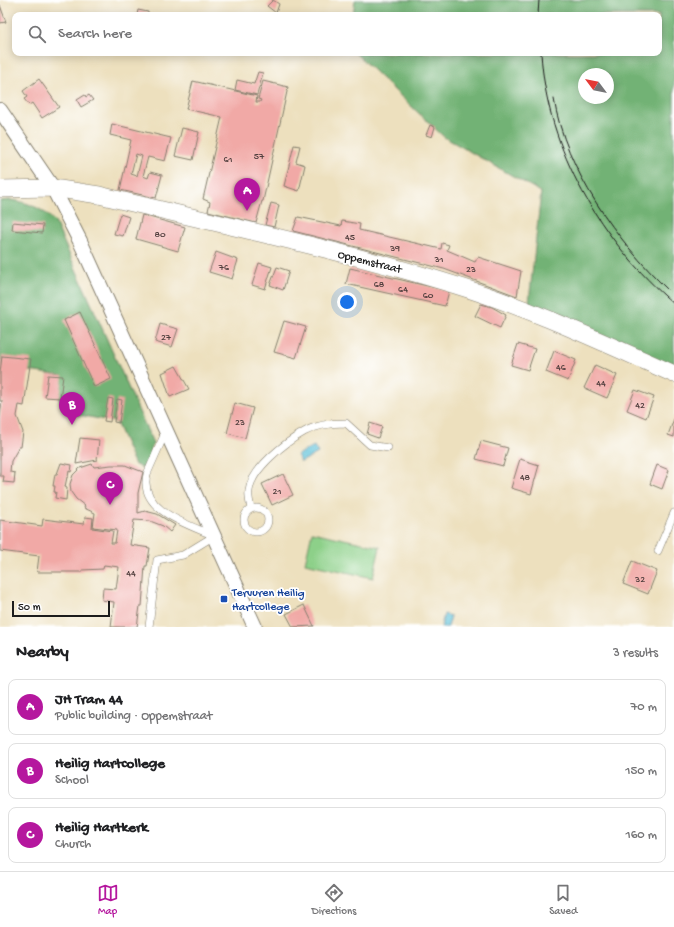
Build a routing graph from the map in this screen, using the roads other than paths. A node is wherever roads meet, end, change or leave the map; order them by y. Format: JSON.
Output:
{"nodes":[{"id":1,"x":0,"y":110,"type":"edge"},
{"id":2,"x":53,"y":188,"type":"junction"},
{"id":3,"x":0,"y":189,"type":"edge"},
{"id":4,"x":674,"y":374,"type":"edge"},
{"id":5,"x":166,"y":430,"type":"junction"},
{"id":6,"x":388,"y":448,"type":"dead end"},
{"id":7,"x":251,"y":509,"type":"dead end"},
{"id":8,"x":674,"y":514,"type":"edge"},
{"id":9,"x":214,"y":536,"type":"junction"},
{"id":10,"x":658,"y":551,"type":"dead end"},
{"id":11,"x":149,"y":627,"type":"edge"},
{"id":12,"x":255,"y":627,"type":"edge"}],
"edges":[{"from":1,"to":2,"type":"street"},
{"from":2,"to":3,"type":"street","name":"Oppemstraat"},
{"from":2,"to":4,"type":"street","name":"Oppemstraat"},
{"from":2,"to":5,"type":"street"},
{"from":5,"to":9,"type":"street"},
{"from":5,"to":9,"type":"lane"},
{"from":6,"to":7,"type":"lane"},
{"from":8,"to":10,"type":"lane"},
{"from":9,"to":11,"type":"lane"},
{"from":9,"to":12,"type":"street"}]}
